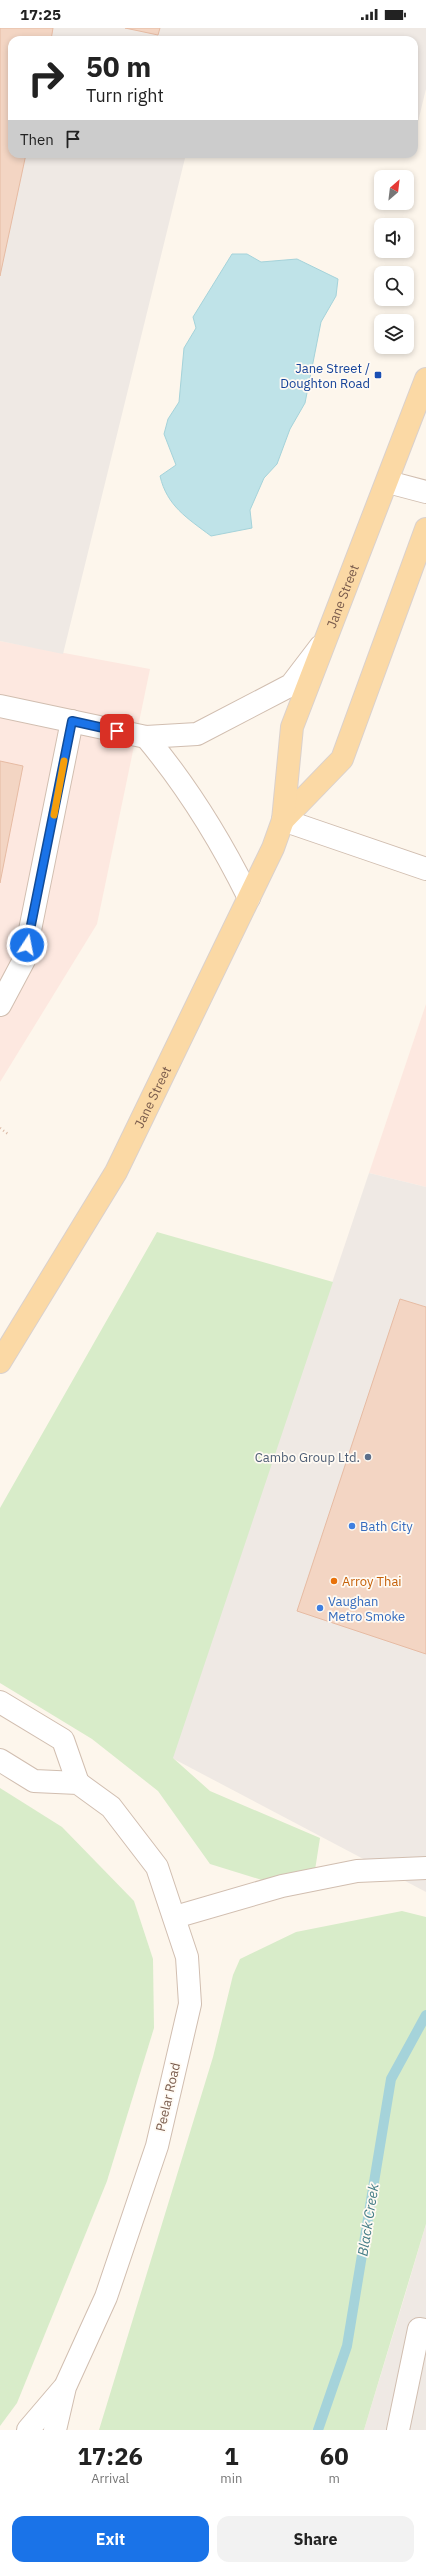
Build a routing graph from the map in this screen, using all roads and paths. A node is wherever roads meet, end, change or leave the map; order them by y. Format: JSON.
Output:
{"nodes":[{"id":1,"x":426,"y":379,"type":"edge"},
{"id":2,"x":388,"y":482,"type":"junction"},
{"id":3,"x":426,"y":492,"type":"edge"},
{"id":4,"x":426,"y":529,"type":"edge"},
{"id":5,"x":325,"y":641,"type":"junction"},
{"id":6,"x":0,"y":706,"type":"edge"},
{"id":7,"x":72,"y":721,"type":"junction"},
{"id":8,"x":146,"y":737,"type":"junction"},
{"id":9,"x":283,"y":820,"type":"junction"},
{"id":10,"x":426,"y":869,"type":"edge"},
{"id":11,"x":249,"y":898,"type":"junction"},
{"id":12,"x":0,"y":1005,"type":"edge"},
{"id":13,"x":0,"y":1128,"type":"edge"},
{"id":14,"x":8,"y":1134,"type":"dead end"},
{"id":15,"x":0,"y":1362,"type":"edge"},
{"id":16,"x":0,"y":1702,"type":"edge"},
{"id":17,"x":0,"y":1760,"type":"edge"},
{"id":18,"x":78,"y":1783,"type":"junction"},
{"id":19,"x":426,"y":1868,"type":"edge"},
{"id":20,"x":175,"y":1917,"type":"junction"},
{"id":21,"x":426,"y":2330,"type":"edge"},
{"id":22,"x":65,"y":2387,"type":"junction"},
{"id":23,"x":28,"y":2430,"type":"edge"},
{"id":24,"x":55,"y":2430,"type":"edge"},
{"id":25,"x":398,"y":2430,"type":"edge"}],
"edges":[{"from":1,"to":2,"type":"main road","name":"Jane Street"},
{"from":2,"to":3,"type":"street"},
{"from":2,"to":5,"type":"main road","name":"Jane Street"},
{"from":4,"to":9,"type":"main road","name":"Jane Street"},
{"from":5,"to":8,"type":"street"},
{"from":5,"to":9,"type":"main road","name":"Jane Street"},
{"from":6,"to":7,"type":"street"},
{"from":7,"to":8,"type":"street"},
{"from":7,"to":12,"type":"street"},
{"from":8,"to":11,"type":"street"},
{"from":9,"to":10,"type":"street"},
{"from":9,"to":11,"type":"main road","name":"Jane Street"},
{"from":11,"to":15,"type":"main road","name":"Jane Street"},
{"from":13,"to":14,"type":"path"},
{"from":16,"to":18,"type":"street"},
{"from":17,"to":18,"type":"street"},
{"from":18,"to":20,"type":"street","name":"Peelar Road"},
{"from":19,"to":20,"type":"street"},
{"from":20,"to":22,"type":"street","name":"Peelar Road"},
{"from":21,"to":25,"type":"street"},
{"from":22,"to":23,"type":"street"},
{"from":22,"to":24,"type":"street","name":"Peelar Road"}]}
